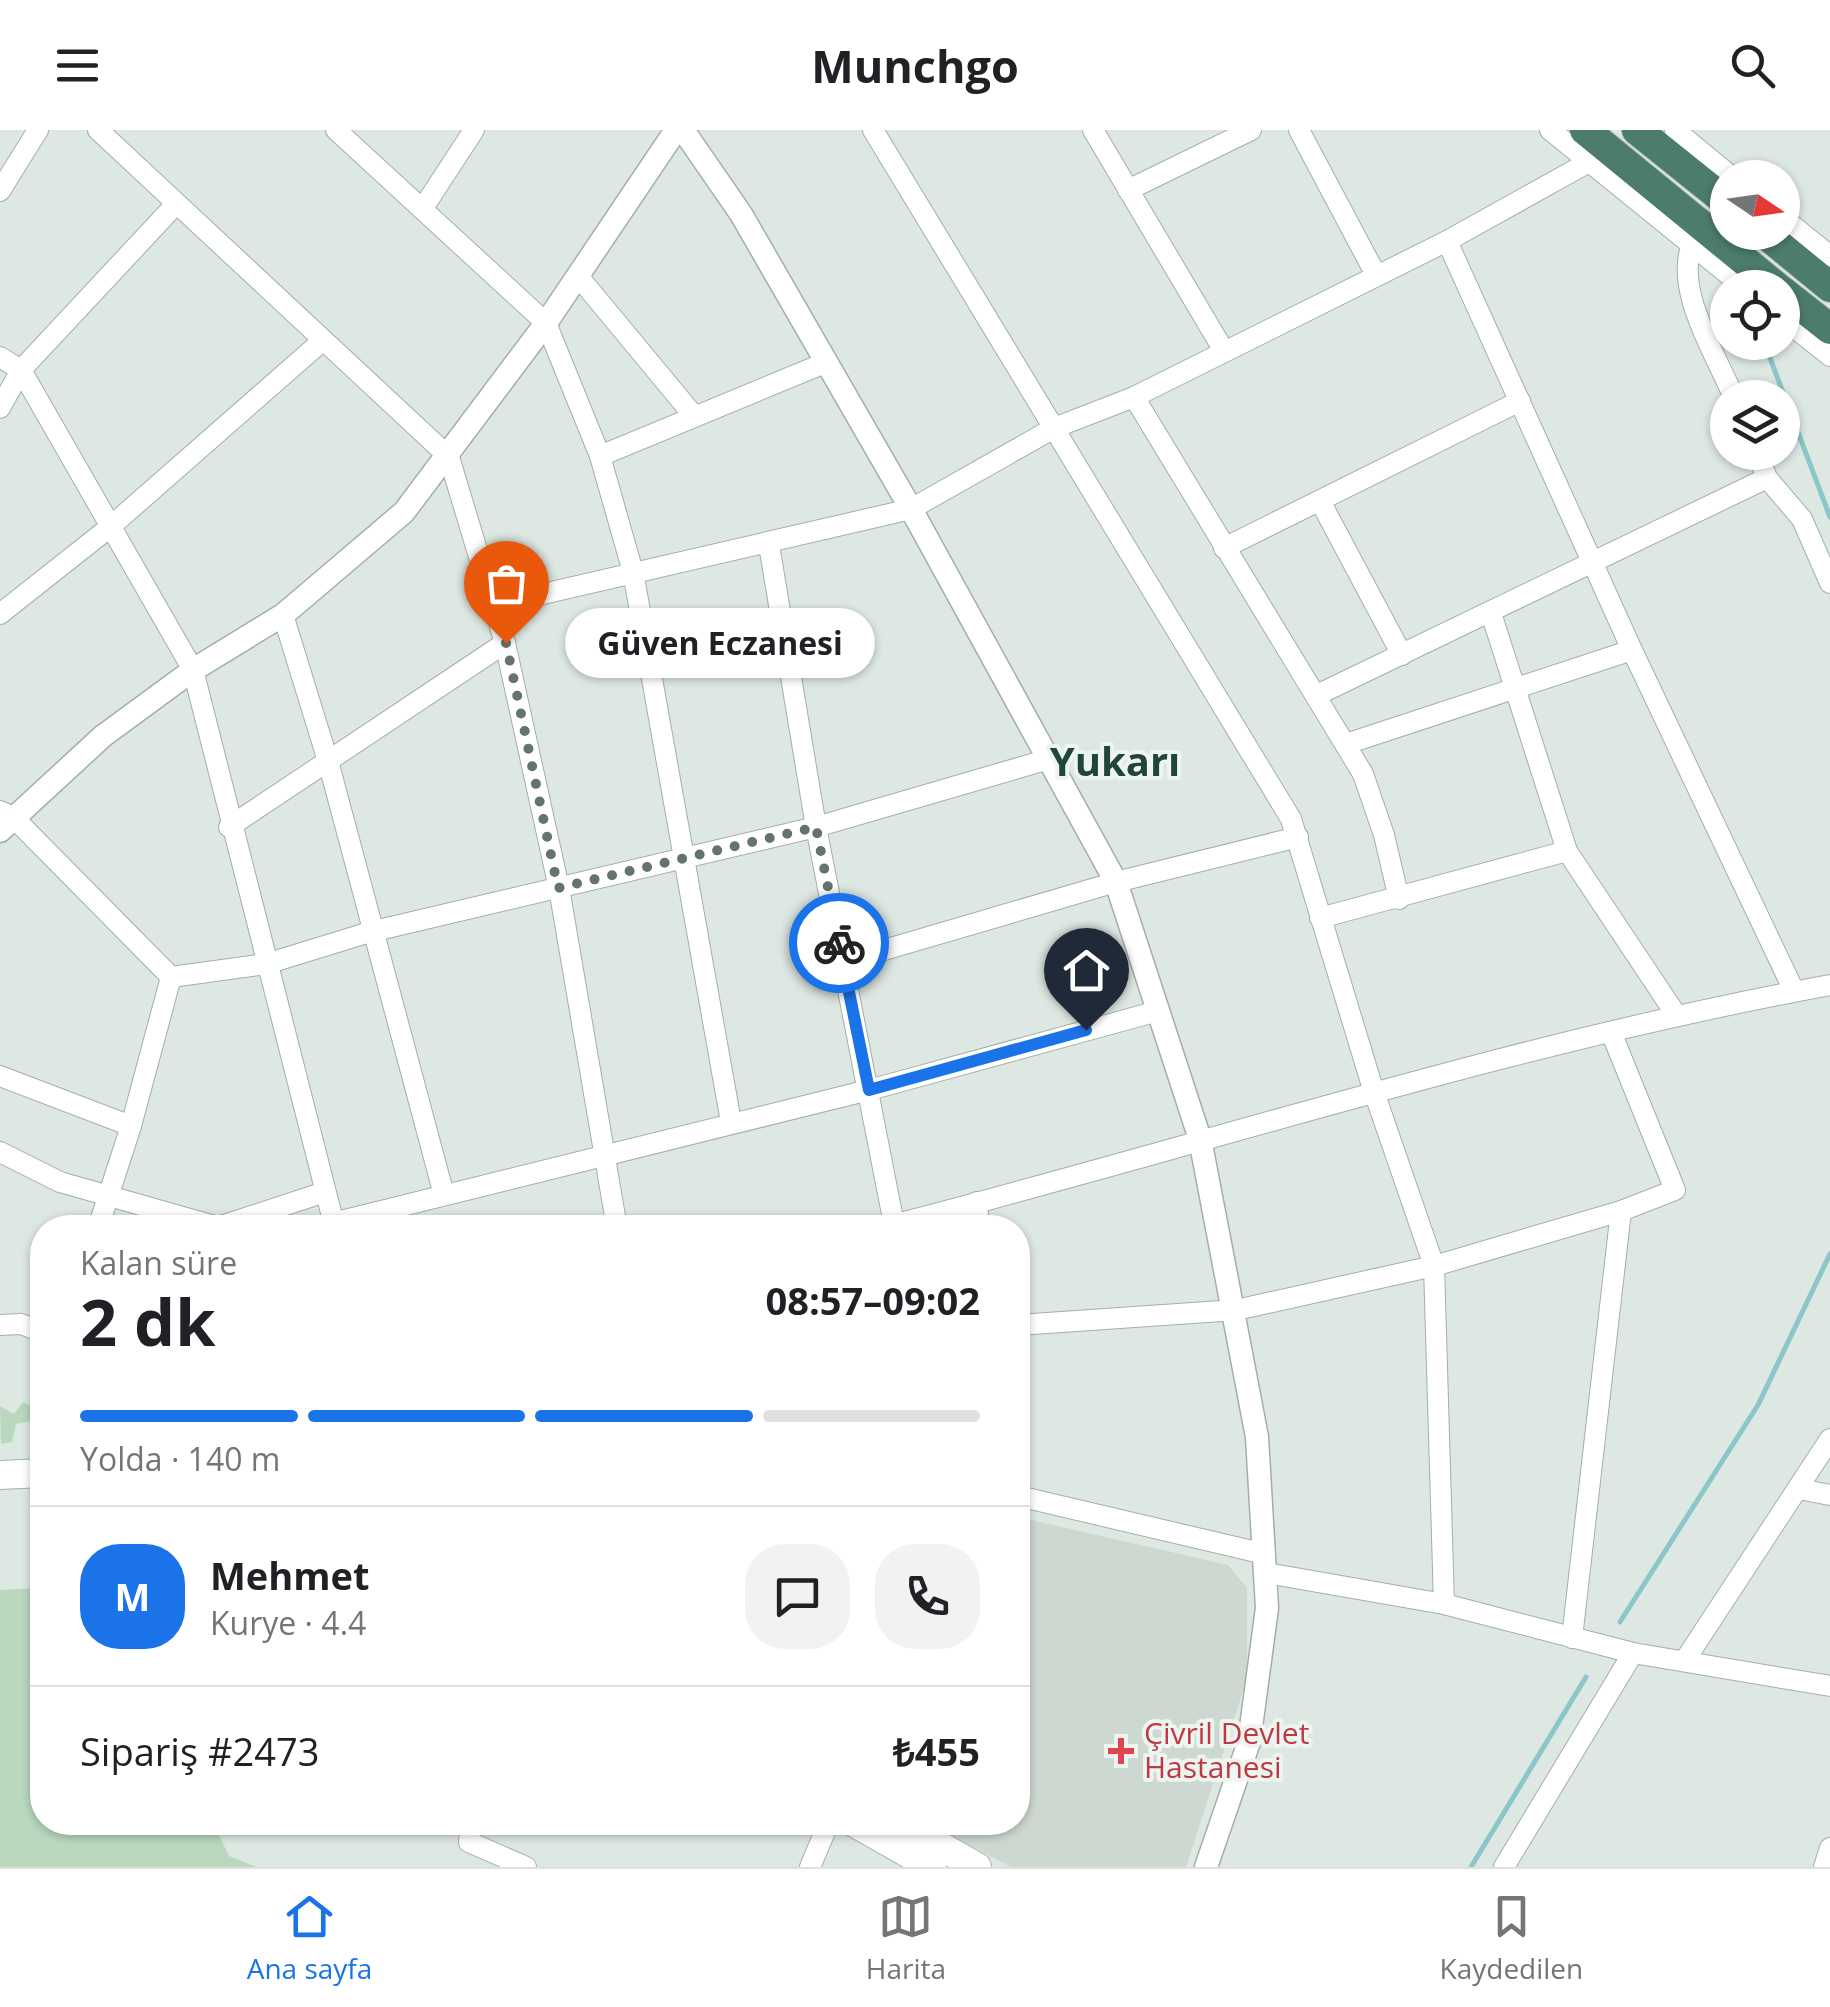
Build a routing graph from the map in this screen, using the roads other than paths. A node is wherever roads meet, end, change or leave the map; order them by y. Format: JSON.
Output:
{"nodes":[{"id":1,"x":38,"y":130,"type":"edge"},
{"id":2,"x":98,"y":130,"type":"edge"},
{"id":3,"x":336,"y":130,"type":"edge"},
{"id":4,"x":474,"y":130,"type":"edge"},
{"id":5,"x":680,"y":130,"type":"edge"},
{"id":6,"x":873,"y":130,"type":"edge"},
{"id":7,"x":1093,"y":130,"type":"edge"},
{"id":8,"x":1251,"y":130,"type":"edge"},
{"id":9,"x":1299,"y":130,"type":"edge"},
{"id":10,"x":1550,"y":130,"type":"edge"},
{"id":11,"x":1584,"y":130,"type":"edge"},
{"id":12,"x":1637,"y":130,"type":"edge"},
{"id":13,"x":1675,"y":130,"type":"edge"},
{"id":14,"x":1711,"y":160,"type":"edge"},
{"id":15,"x":1589,"y":162,"type":"junction"},
{"id":16,"x":1710,"y":189,"type":"edge"},
{"id":17,"x":1128,"y":190,"type":"junction"},
{"id":18,"x":0,"y":191,"type":"edge"},
{"id":19,"x":176,"y":204,"type":"junction"},
{"id":20,"x":423,"y":208,"type":"junction"},
{"id":21,"x":1800,"y":232,"type":"edge"},
{"id":22,"x":1447,"y":240,"type":"junction"},
{"id":23,"x":1692,"y":244,"type":"junction"},
{"id":24,"x":1786,"y":250,"type":"edge"},
{"id":25,"x":1830,"y":256,"type":"edge"},
{"id":26,"x":1723,"y":270,"type":"edge"},
{"id":27,"x":1757,"y":270,"type":"edge"},
{"id":28,"x":1376,"y":275,"type":"junction"},
{"id":29,"x":578,"y":276,"type":"junction"},
{"id":30,"x":1830,"y":286,"type":"edge"},
{"id":31,"x":1800,"y":305,"type":"edge"},
{"id":32,"x":546,"y":324,"type":"junction"},
{"id":33,"x":1830,"y":330,"type":"edge"},
{"id":34,"x":1800,"y":332,"type":"edge"},
{"id":35,"x":321,"y":342,"type":"junction"},
{"id":36,"x":1224,"y":352,"type":"junction"},
{"id":37,"x":0,"y":356,"type":"edge"},
{"id":38,"x":1830,"y":356,"type":"edge"},
{"id":39,"x":826,"y":362,"type":"junction"},
{"id":40,"x":21,"y":370,"type":"junction"},
{"id":41,"x":1727,"y":380,"type":"edge"},
{"id":42,"x":1134,"y":396,"type":"junction"},
{"id":43,"x":1520,"y":401,"type":"junction"},
{"id":44,"x":0,"y":408,"type":"edge"},
{"id":45,"x":694,"y":416,"type":"junction"},
{"id":46,"x":1054,"y":428,"type":"junction"},
{"id":47,"x":600,"y":456,"type":"junction"},
{"id":48,"x":449,"y":457,"type":"junction"},
{"id":49,"x":1764,"y":470,"type":"edge"},
{"id":50,"x":1767,"y":478,"type":"junction"},
{"id":51,"x":1320,"y":501,"type":"junction"},
{"id":52,"x":911,"y":509,"type":"junction"},
{"id":53,"x":110,"y":527,"type":"junction"},
{"id":54,"x":769,"y":545,"type":"junction"},
{"id":55,"x":1224,"y":548,"type":"junction"},
{"id":56,"x":1594,"y":562,"type":"junction"},
{"id":57,"x":632,"y":572,"type":"junction"},
{"id":58,"x":1830,"y":583,"type":"edge"},
{"id":59,"x":495,"y":604,"type":"junction"},
{"id":60,"x":1491,"y":613,"type":"junction"},
{"id":61,"x":0,"y":614,"type":"edge"},
{"id":62,"x":282,"y":615,"type":"junction"},
{"id":63,"x":506,"y":643,"type":"junction"},
{"id":64,"x":1632,"y":650,"type":"junction"},
{"id":65,"x":1402,"y":655,"type":"junction"},
{"id":66,"x":193,"y":670,"type":"junction"},
{"id":67,"x":1517,"y":687,"type":"junction"},
{"id":68,"x":1316,"y":695,"type":"junction"},
{"id":69,"x":1346,"y":744,"type":"junction"},
{"id":70,"x":1049,"y":758,"type":"junction"},
{"id":71,"x":328,"y":761,"type":"junction"},
{"id":72,"x":4,"y":820,"type":"edge"},
{"id":73,"x":229,"y":827,"type":"junction"},
{"id":74,"x":816,"y":827,"type":"junction"},
{"id":75,"x":1298,"y":837,"type":"junction"},
{"id":76,"x":1567,"y":850,"type":"junction"},
{"id":77,"x":684,"y":858,"type":"junction"},
{"id":78,"x":1116,"y":882,"type":"junction"},
{"id":79,"x":558,"y":888,"type":"junction"},
{"id":80,"x":1399,"y":900,"type":"junction"},
{"id":81,"x":1320,"y":918,"type":"junction"},
{"id":82,"x":370,"y":932,"type":"junction"},
{"id":83,"x":843,"y":962,"type":"junction"},
{"id":84,"x":266,"y":964,"type":"junction"},
{"id":85,"x":170,"y":977,"type":"junction"},
{"id":86,"x":1830,"y":985,"type":"edge"},
{"id":87,"x":1794,"y":991,"type":"junction"},
{"id":88,"x":1158,"y":1010,"type":"junction"},
{"id":89,"x":1676,"y":1013,"type":"junction"},
{"id":90,"x":1612,"y":1032,"type":"junction"},
{"id":91,"x":0,"y":1076,"type":"edge"},
{"id":92,"x":1373,"y":1089,"type":"junction"},
{"id":93,"x":869,"y":1090,"type":"junction"},
{"id":94,"x":731,"y":1122,"type":"junction"},
{"id":95,"x":132,"y":1126,"type":"junction"},
{"id":96,"x":1200,"y":1140,"type":"junction"},
{"id":97,"x":0,"y":1152,"type":"edge"},
{"id":98,"x":602,"y":1153,"type":"junction"},
{"id":99,"x":322,"y":1193,"type":"junction"},
{"id":100,"x":444,"y":1195,"type":"junction"},
{"id":101,"x":109,"y":1197,"type":"junction"},
{"id":102,"x":978,"y":1202,"type":"junction"},
{"id":103,"x":1621,"y":1212,"type":"junction"},
{"id":104,"x":103,"y":1215,"type":"edge"},
{"id":105,"x":174,"y":1215,"type":"edge"},
{"id":106,"x":255,"y":1215,"type":"edge"},
{"id":107,"x":330,"y":1215,"type":"edge"},
{"id":108,"x":371,"y":1215,"type":"edge"},
{"id":109,"x":614,"y":1215,"type":"edge"},
{"id":110,"x":886,"y":1215,"type":"edge"},
{"id":111,"x":929,"y":1215,"type":"edge"},
{"id":112,"x":978,"y":1215,"type":"edge"},
{"id":113,"x":1434,"y":1266,"type":"junction"},
{"id":114,"x":1236,"y":1310,"type":"junction"},
{"id":115,"x":1030,"y":1324,"type":"edge"},
{"id":116,"x":0,"y":1325,"type":"edge"},
{"id":117,"x":30,"y":1327,"type":"edge"},
{"id":118,"x":1830,"y":1439,"type":"edge"},
{"id":119,"x":30,"y":1473,"type":"edge"},
{"id":120,"x":0,"y":1474,"type":"edge"},
{"id":121,"x":1799,"y":1489,"type":"junction"},
{"id":122,"x":1830,"y":1495,"type":"edge"},
{"id":123,"x":1030,"y":1499,"type":"edge"},
{"id":124,"x":1266,"y":1564,"type":"junction"},
{"id":125,"x":1444,"y":1604,"type":"junction"},
{"id":126,"x":1572,"y":1638,"type":"junction"},
{"id":127,"x":1633,"y":1654,"type":"junction"},
{"id":128,"x":1684,"y":1660,"type":"junction"},
{"id":129,"x":1830,"y":1686,"type":"edge"},
{"id":130,"x":469,"y":1835,"type":"edge"},
{"id":131,"x":824,"y":1835,"type":"edge"},
{"id":132,"x":876,"y":1835,"type":"edge"},
{"id":133,"x":921,"y":1835,"type":"edge"},
{"id":134,"x":1830,"y":1848,"type":"edge"},
{"id":135,"x":526,"y":1867,"type":"edge"},
{"id":136,"x":810,"y":1867,"type":"edge"},
{"id":137,"x":932,"y":1867,"type":"edge"},
{"id":138,"x":977,"y":1867,"type":"edge"},
{"id":139,"x":1206,"y":1867,"type":"edge"},
{"id":140,"x":1504,"y":1867,"type":"edge"},
{"id":141,"x":1824,"y":1867,"type":"edge"}],
"edges":[{"from":1,"to":18,"type":"street"},
{"from":2,"to":19,"type":"street"},
{"from":3,"to":20,"type":"street"},
{"from":4,"to":20,"type":"street"},
{"from":5,"to":29,"type":"street"},
{"from":5,"to":39,"type":"street"},
{"from":6,"to":46,"type":"street"},
{"from":7,"to":17,"type":"street"},
{"from":8,"to":17,"type":"street"},
{"from":9,"to":28,"type":"street"},
{"from":10,"to":15,"type":"street"},
{"from":11,"to":27,"type":"highway"},
{"from":12,"to":16,"type":"highway"},
{"from":13,"to":14,"type":"street"},
{"from":15,"to":22,"type":"street"},
{"from":15,"to":23,"type":"street"},
{"from":17,"to":36,"type":"street"},
{"from":19,"to":35,"type":"street"},
{"from":19,"to":40,"type":"street"},
{"from":20,"to":32,"type":"street"},
{"from":21,"to":25,"type":"street"},
{"from":22,"to":28,"type":"street"},
{"from":22,"to":43,"type":"street"},
{"from":23,"to":26,"type":"street"},
{"from":23,"to":41,"type":"street"},
{"from":24,"to":30,"type":"highway"},
{"from":28,"to":36,"type":"street"},
{"from":29,"to":32,"type":"street"},
{"from":29,"to":45,"type":"street"},
{"from":31,"to":33,"type":"highway"},
{"from":32,"to":47,"type":"street"},
{"from":32,"to":48,"type":"street"},
{"from":34,"to":38,"type":"street"},
{"from":35,"to":48,"type":"street"},
{"from":35,"to":53,"type":"street"},
{"from":36,"to":42,"type":"street"},
{"from":37,"to":40,"type":"street"},
{"from":39,"to":45,"type":"street"},
{"from":39,"to":52,"type":"street"},
{"from":40,"to":44,"type":"street"},
{"from":40,"to":53,"type":"street"},
{"from":42,"to":46,"type":"street"},
{"from":42,"to":55,"type":"street"},
{"from":43,"to":51,"type":"street"},
{"from":43,"to":56,"type":"street"},
{"from":45,"to":47,"type":"street"},
{"from":46,"to":52,"type":"street"},
{"from":46,"to":75,"type":"street"},
{"from":47,"to":57,"type":"street"},
{"from":48,"to":59,"type":"street"},
{"from":48,"to":62,"type":"street"},
{"from":49,"to":50,"type":"street"},
{"from":50,"to":56,"type":"street"},
{"from":50,"to":58,"type":"street"},
{"from":51,"to":55,"type":"street"},
{"from":51,"to":65,"type":"street"},
{"from":52,"to":54,"type":"street"},
{"from":52,"to":70,"type":"street"},
{"from":53,"to":61,"type":"street"},
{"from":53,"to":66,"type":"street"},
{"from":54,"to":57,"type":"street"},
{"from":54,"to":74,"type":"street"},
{"from":55,"to":68,"type":"street"},
{"from":56,"to":60,"type":"street"},
{"from":56,"to":64,"type":"street"},
{"from":57,"to":59,"type":"street"},
{"from":57,"to":77,"type":"street"},
{"from":59,"to":63,"type":"street"},
{"from":60,"to":65,"type":"street"},
{"from":60,"to":67,"type":"street"},
{"from":62,"to":66,"type":"street"},
{"from":62,"to":71,"type":"street"},
{"from":63,"to":71,"type":"street"},
{"from":63,"to":79,"type":"street"},
{"from":64,"to":67,"type":"street"},
{"from":64,"to":87,"type":"street"},
{"from":65,"to":68,"type":"street"},
{"from":66,"to":72,"type":"street"},
{"from":66,"to":73,"type":"street"},
{"from":67,"to":69,"type":"street"},
{"from":67,"to":76,"type":"street"},
{"from":68,"to":69,"type":"street"},
{"from":69,"to":80,"type":"street"},
{"from":70,"to":74,"type":"street"},
{"from":70,"to":78,"type":"street"},
{"from":71,"to":73,"type":"street"},
{"from":71,"to":82,"type":"street"},
{"from":72,"to":85,"type":"street"},
{"from":73,"to":84,"type":"street"},
{"from":74,"to":77,"type":"street"},
{"from":74,"to":83,"type":"street"},
{"from":75,"to":78,"type":"street"},
{"from":75,"to":81,"type":"street"},
{"from":76,"to":80,"type":"street"},
{"from":76,"to":89,"type":"street"},
{"from":77,"to":79,"type":"street"},
{"from":77,"to":94,"type":"street"},
{"from":78,"to":83,"type":"street"},
{"from":78,"to":88,"type":"street"},
{"from":79,"to":82,"type":"street"},
{"from":79,"to":98,"type":"street"},
{"from":80,"to":81,"type":"street"},
{"from":81,"to":92,"type":"street"},
{"from":82,"to":84,"type":"street"},
{"from":82,"to":100,"type":"street"},
{"from":83,"to":93,"type":"street"},
{"from":84,"to":85,"type":"street"},
{"from":84,"to":99,"type":"street"},
{"from":85,"to":95,"type":"street"},
{"from":86,"to":87,"type":"street"},
{"from":87,"to":89,"type":"street"},
{"from":88,"to":93,"type":"street"},
{"from":88,"to":96,"type":"street"},
{"from":89,"to":90,"type":"street"},
{"from":90,"to":92,"type":"street"},
{"from":90,"to":103,"type":"street"},
{"from":91,"to":95,"type":"street"},
{"from":92,"to":96,"type":"street"},
{"from":92,"to":113,"type":"street"},
{"from":93,"to":94,"type":"street"},
{"from":93,"to":110,"type":"street"},
{"from":94,"to":98,"type":"street"},
{"from":95,"to":101,"type":"street"},
{"from":96,"to":102,"type":"street"},
{"from":96,"to":114,"type":"street"},
{"from":97,"to":101,"type":"street"},
{"from":98,"to":100,"type":"street"},
{"from":98,"to":109,"type":"street"},
{"from":99,"to":106,"type":"street"},
{"from":99,"to":107,"type":"street"},
{"from":100,"to":108,"type":"street"},
{"from":101,"to":104,"type":"street"},
{"from":101,"to":105,"type":"street"},
{"from":102,"to":111,"type":"street"},
{"from":102,"to":112,"type":"street"},
{"from":103,"to":113,"type":"street"},
{"from":103,"to":126,"type":"street"},
{"from":113,"to":114,"type":"street"},
{"from":113,"to":125,"type":"street"},
{"from":114,"to":115,"type":"street"},
{"from":114,"to":124,"type":"street"},
{"from":116,"to":117,"type":"street"},
{"from":118,"to":121,"type":"street"},
{"from":119,"to":120,"type":"main road"},
{"from":121,"to":122,"type":"street"},
{"from":121,"to":128,"type":"street"},
{"from":123,"to":124,"type":"street"},
{"from":124,"to":125,"type":"street"},
{"from":124,"to":139,"type":"street"},
{"from":125,"to":126,"type":"street"},
{"from":126,"to":127,"type":"street"},
{"from":127,"to":128,"type":"street"},
{"from":127,"to":140,"type":"street"},
{"from":128,"to":129,"type":"street"},
{"from":130,"to":135,"type":"street"},
{"from":131,"to":136,"type":"street"},
{"from":132,"to":137,"type":"main road"},
{"from":133,"to":138,"type":"main road"},
{"from":134,"to":141,"type":"street"}]}
